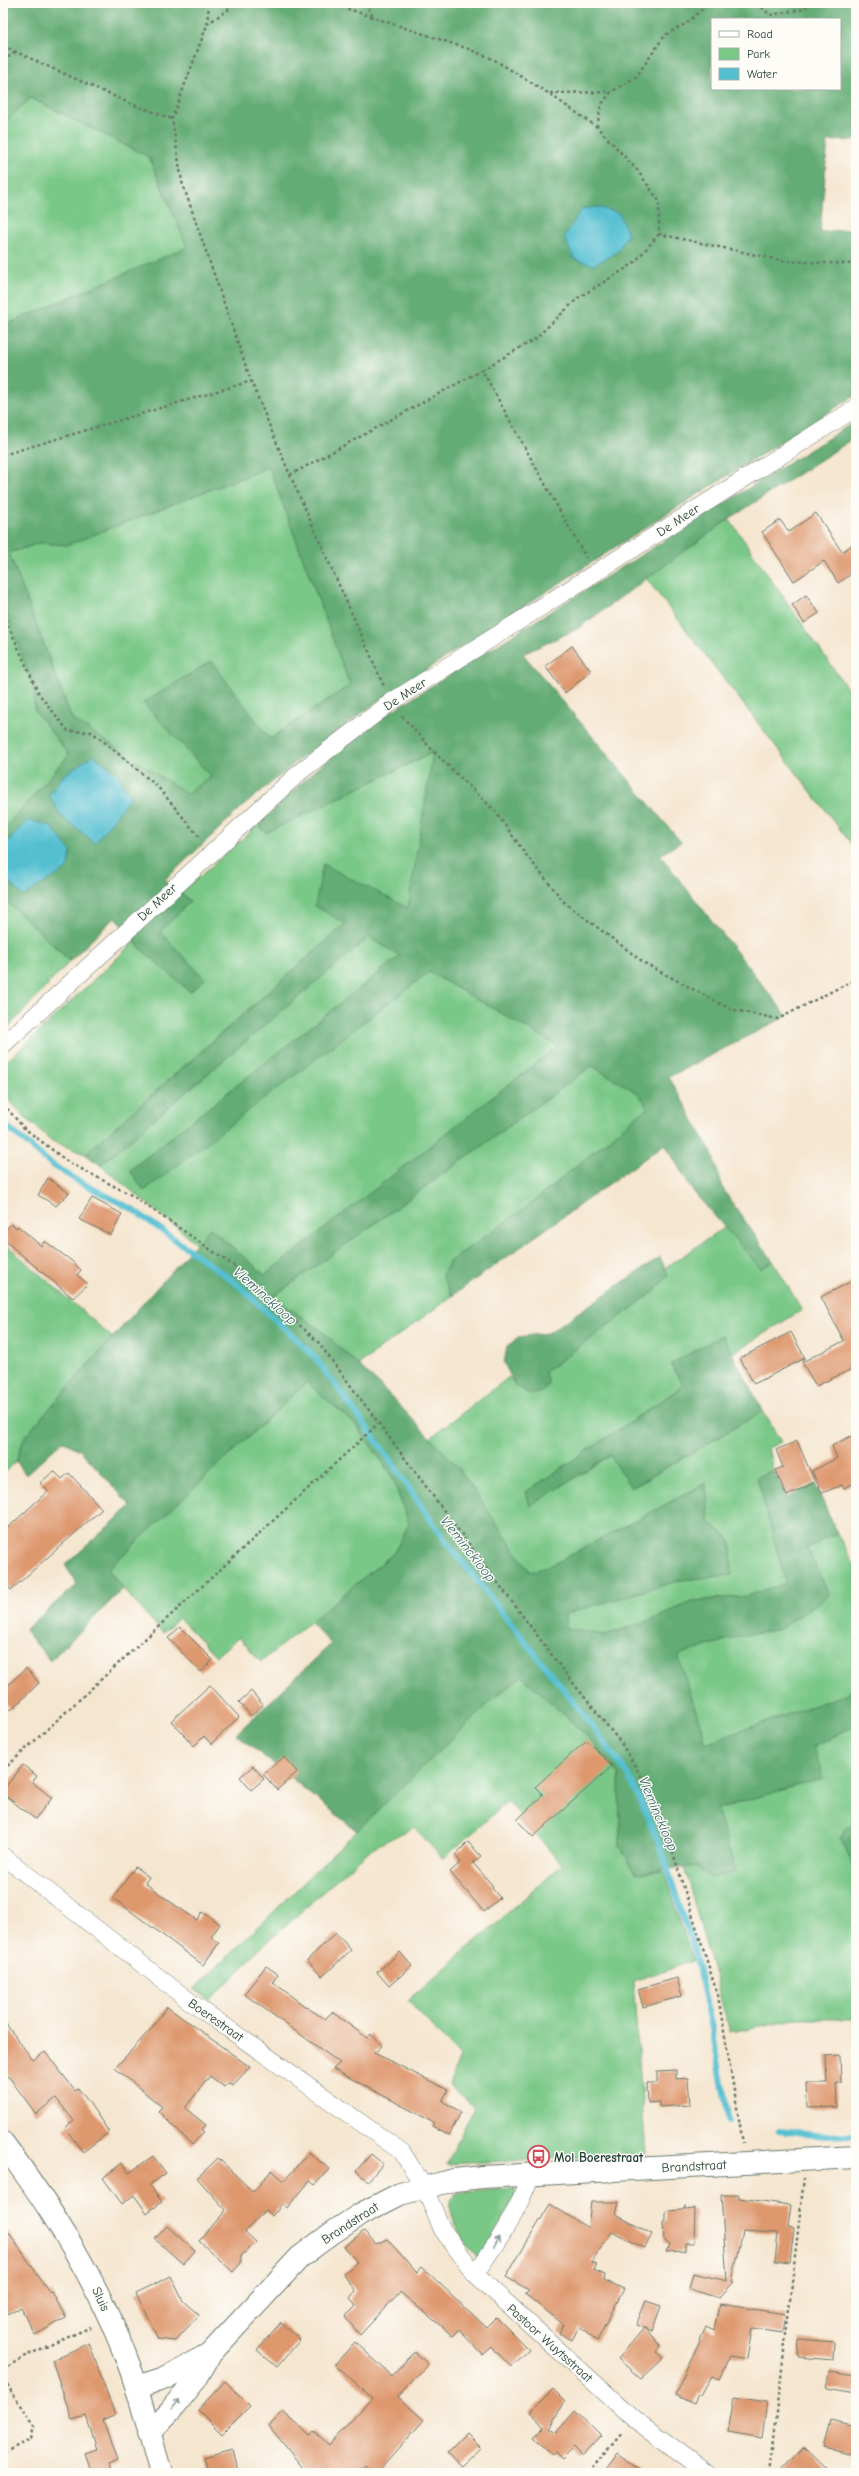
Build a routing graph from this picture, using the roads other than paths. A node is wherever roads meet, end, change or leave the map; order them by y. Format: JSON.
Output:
{"nodes":[{"id":1,"x":856,"y":408,"type":"edge"},
{"id":2,"x":3,"y":1045,"type":"edge"},
{"id":3,"x":3,"y":1856,"type":"edge"},
{"id":4,"x":3,"y":2143,"type":"edge"},
{"id":5,"x":856,"y":2157,"type":"edge"},
{"id":6,"x":531,"y":2175,"type":"junction"},
{"id":7,"x":424,"y":2187,"type":"junction"},
{"id":8,"x":475,"y":2274,"type":"junction"},
{"id":9,"x":211,"y":2354,"type":"junction"},
{"id":10,"x":137,"y":2387,"type":"junction"},
{"id":11,"x":149,"y":2433,"type":"junction"},
{"id":12,"x":161,"y":2473,"type":"edge"},
{"id":13,"x":708,"y":2473,"type":"edge"}],
"edges":[{"from":1,"to":2,"type":"street","name":"De Meer"},
{"from":3,"to":7,"type":"street","name":"Boerestraat"},
{"from":4,"to":10,"type":"street","name":"Sluis"},
{"from":5,"to":6,"type":"street","name":"Brandstraat"},
{"from":6,"to":7,"type":"street","name":"Brandstraat"},
{"from":8,"to":6,"type":"street","one_way":true},
{"from":7,"to":8,"type":"street","name":"Pastoor Wuytsstraat"},
{"from":7,"to":9,"type":"street","name":"Brandstraat"},
{"from":8,"to":13,"type":"street","name":"Pastoor Wuytsstraat"},
{"from":9,"to":10,"type":"street","name":"Brandstraat"},
{"from":11,"to":9,"type":"street","name":"Brandstraat","one_way":true},
{"from":10,"to":11,"type":"street","name":"Sluis"},
{"from":11,"to":12,"type":"street","name":"Sluis"}]}
